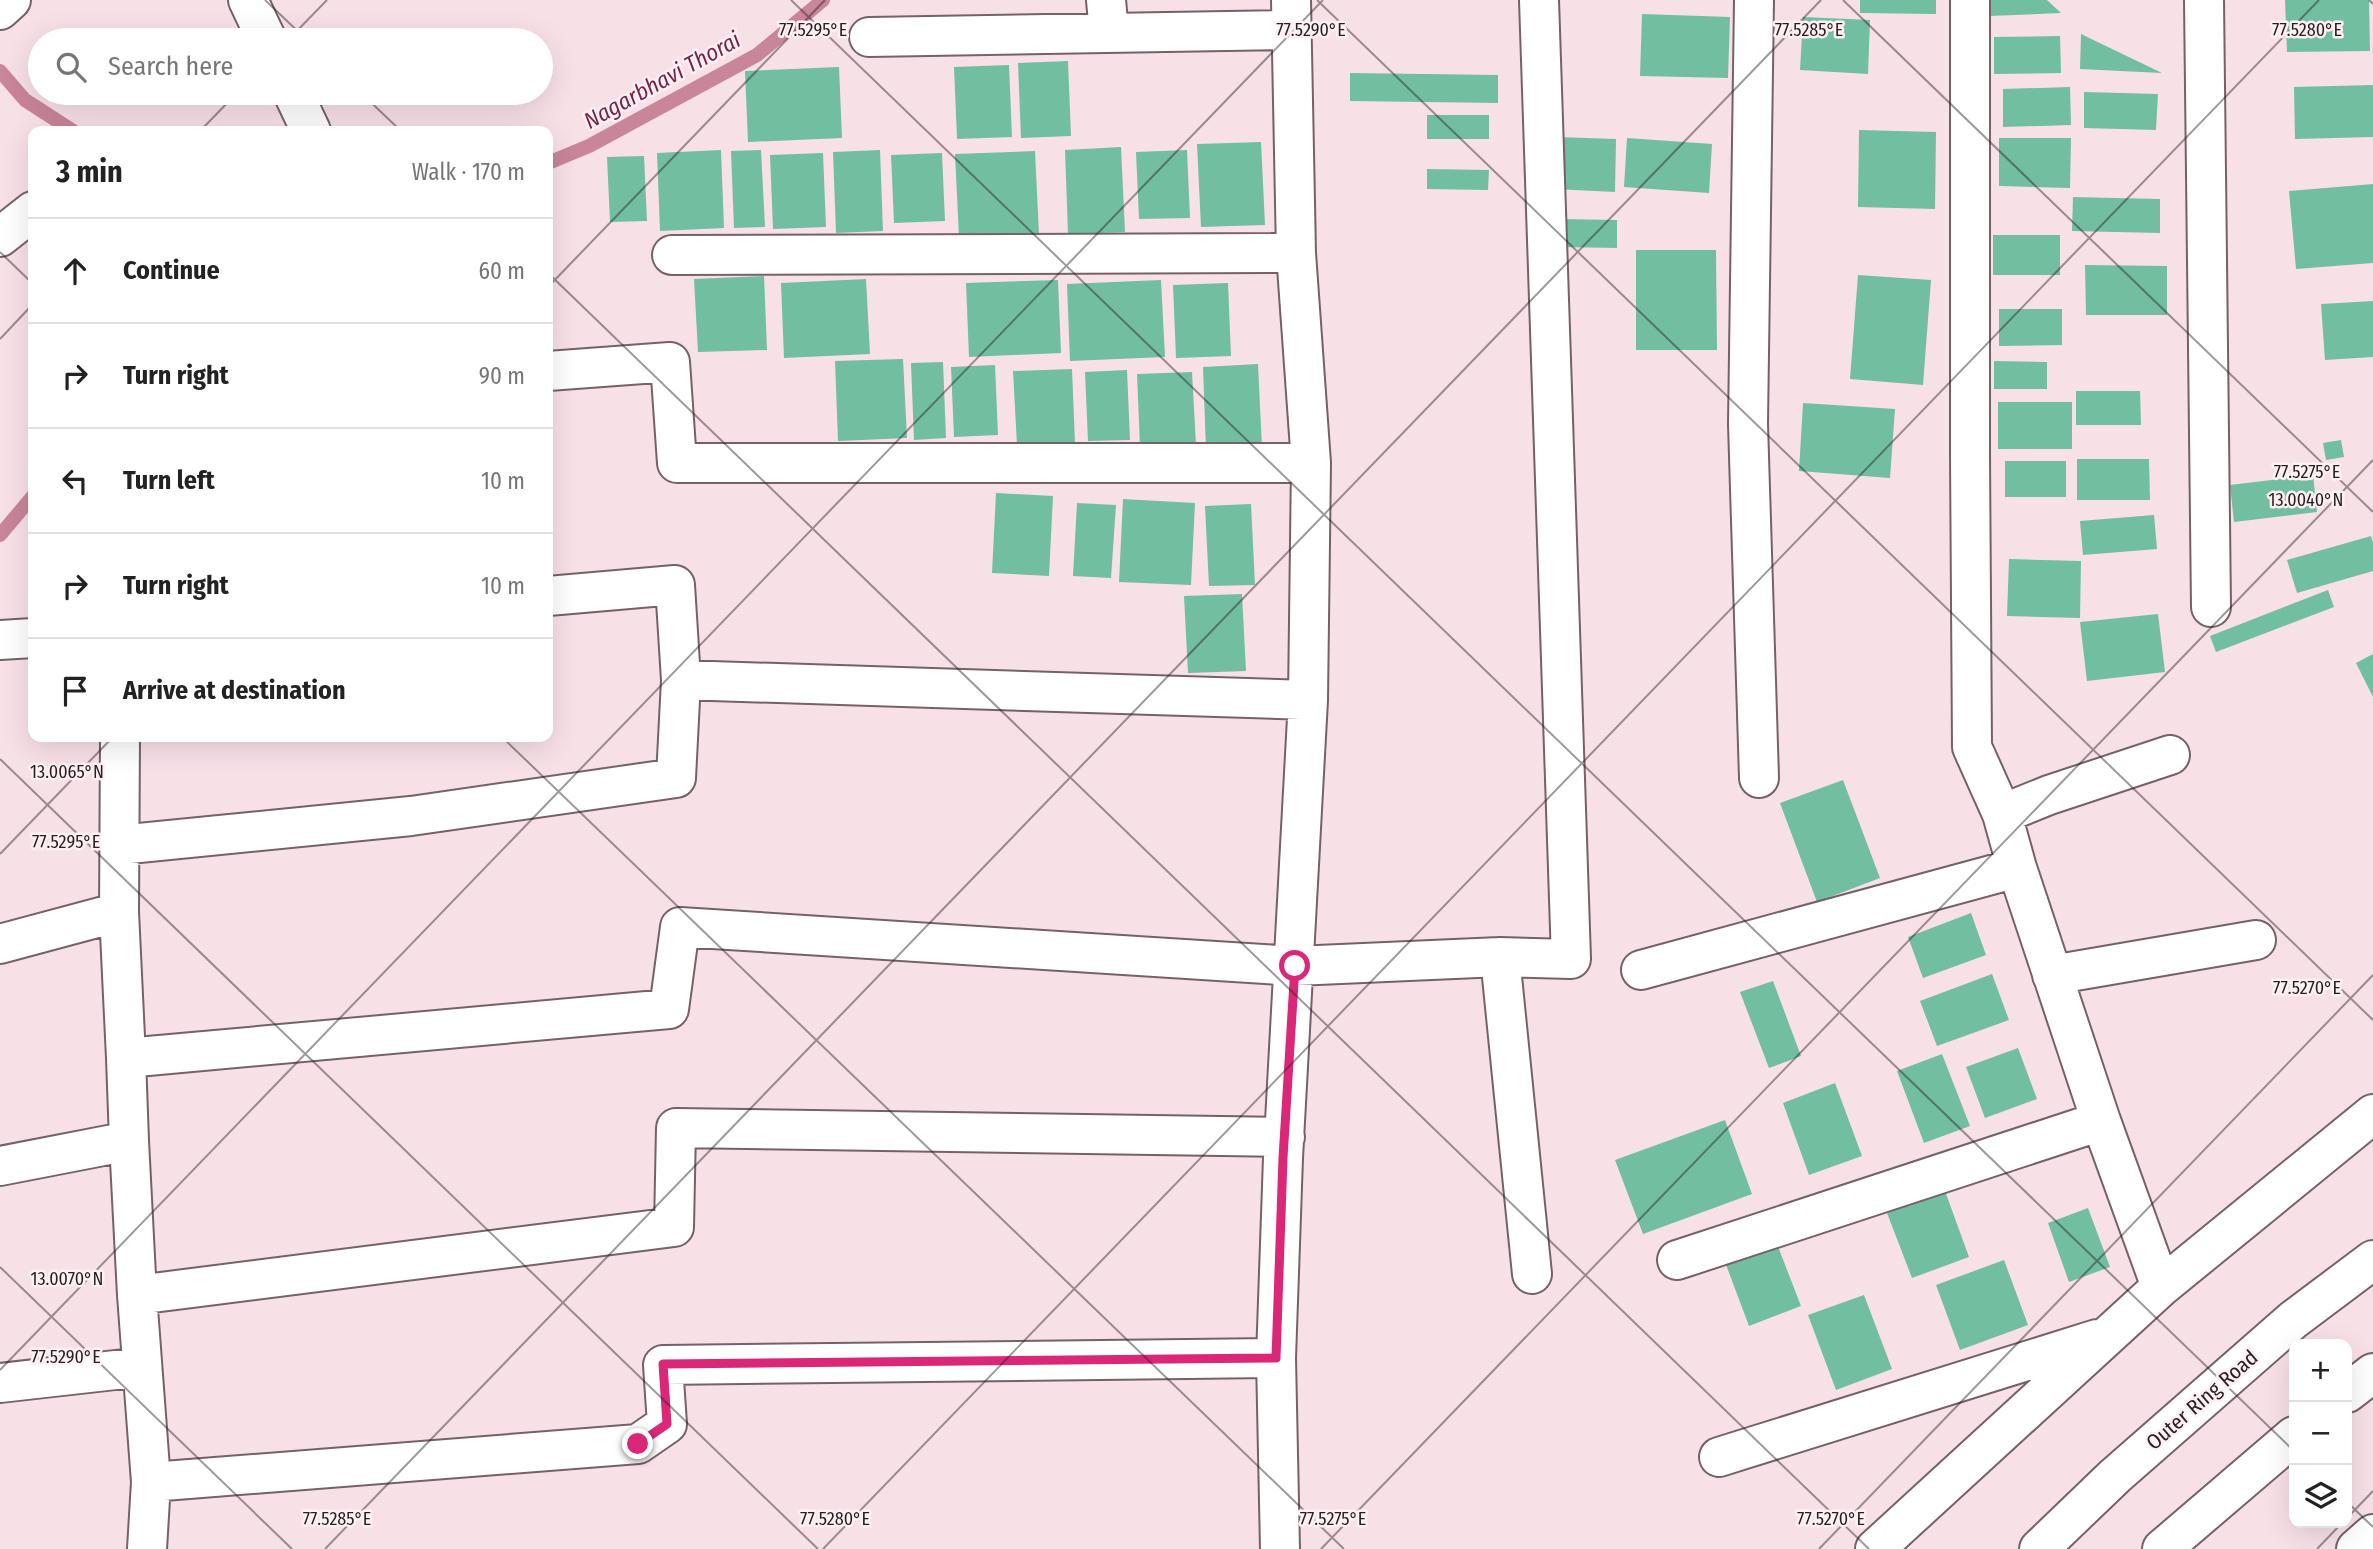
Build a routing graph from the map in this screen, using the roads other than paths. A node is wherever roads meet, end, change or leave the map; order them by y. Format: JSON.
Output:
{"nodes":[{"id":1,"x":11,"y":0,"type":"edge"},
{"id":2,"x":248,"y":0,"type":"edge"},
{"id":3,"x":1539,"y":0,"type":"edge"},
{"id":4,"x":1754,"y":0,"type":"edge"},
{"id":5,"x":1970,"y":0,"type":"edge"},
{"id":6,"x":2204,"y":0,"type":"edge"},
{"id":7,"x":0,"y":10,"type":"edge"},
{"id":8,"x":1290,"y":15,"type":"edge"},
{"id":9,"x":1107,"y":16,"type":"edge"},
{"id":10,"x":261,"y":28,"type":"edge"},
{"id":11,"x":869,"y":37,"type":"dead end"},
{"id":12,"x":299,"y":105,"type":"edge"},
{"id":13,"x":309,"y":126,"type":"edge"},
{"id":14,"x":28,"y":215,"type":"edge"},
{"id":15,"x":0,"y":237,"type":"edge"},
{"id":16,"x":1296,"y":253,"type":"junction"},
{"id":17,"x":672,"y":256,"type":"dead end"},
{"id":18,"x":553,"y":371,"type":"edge"},
{"id":19,"x":1311,"y":463,"type":"junction"},
{"id":20,"x":553,"y":596,"type":"edge"},
{"id":21,"x":2211,"y":607,"type":"dead end"},
{"id":22,"x":28,"y":638,"type":"edge"},
{"id":23,"x":0,"y":640,"type":"edge"},
{"id":24,"x":681,"y":680,"type":"junction"},
{"id":25,"x":1308,"y":700,"type":"junction"},
{"id":26,"x":120,"y":742,"type":"edge"},
{"id":27,"x":2170,"y":755,"type":"dead end"},
{"id":28,"x":1759,"y":778,"type":"dead end"},
{"id":29,"x":2001,"y":814,"type":"junction"},
{"id":30,"x":119,"y":845,"type":"junction"},
{"id":31,"x":2017,"y":868,"type":"junction"},
{"id":32,"x":119,"y":912,"type":"junction"},
{"id":33,"x":2256,"y":940,"type":"dead end"},
{"id":34,"x":0,"y":944,"type":"edge"},
{"id":35,"x":1500,"y":957,"type":"junction"},
{"id":36,"x":1295,"y":966,"type":"junction"},
{"id":37,"x":1641,"y":970,"type":"dead end"},
{"id":38,"x":2052,"y":975,"type":"junction"},
{"id":39,"x":126,"y":1058,"type":"junction"},
{"id":40,"x":2373,"y":1114,"type":"edge"},
{"id":41,"x":2101,"y":1121,"type":"junction"},
{"id":42,"x":1285,"y":1137,"type":"junction"},
{"id":43,"x":129,"y":1141,"type":"junction"},
{"id":44,"x":0,"y":1166,"type":"edge"},
{"id":45,"x":1677,"y":1260,"type":"dead end"},
{"id":46,"x":2373,"y":1260,"type":"edge"},
{"id":47,"x":1532,"y":1274,"type":"dead end"},
{"id":48,"x":2161,"y":1287,"type":"junction"},
{"id":49,"x":137,"y":1295,"type":"junction"},
{"id":50,"x":2109,"y":1335,"type":"junction"},
{"id":51,"x":1276,"y":1358,"type":"junction"},
{"id":52,"x":142,"y":1367,"type":"junction"},
{"id":53,"x":2373,"y":1373,"type":"edge"},
{"id":54,"x":0,"y":1383,"type":"edge"},
{"id":55,"x":2352,"y":1389,"type":"edge"},
{"id":56,"x":2289,"y":1440,"type":"edge"},
{"id":57,"x":1720,"y":1457,"type":"dead end"},
{"id":58,"x":151,"y":1482,"type":"junction"},
{"id":59,"x":2373,"y":1534,"type":"edge"},
{"id":60,"x":147,"y":1549,"type":"edge"},
{"id":61,"x":1280,"y":1549,"type":"edge"},
{"id":62,"x":1875,"y":1549,"type":"edge"},
{"id":63,"x":2039,"y":1549,"type":"edge"},
{"id":64,"x":2162,"y":1549,"type":"edge"},
{"id":65,"x":2356,"y":1549,"type":"edge"}],
"edges":[{"from":1,"to":7,"type":"main road"},
{"from":2,"to":10,"type":"main road"},
{"from":3,"to":35,"type":"main road"},
{"from":4,"to":28,"type":"main road"},
{"from":5,"to":29,"type":"main road"},
{"from":6,"to":21,"type":"main road"},
{"from":8,"to":9,"type":"main road"},
{"from":8,"to":16,"type":"main road"},
{"from":9,"to":11,"type":"main road"},
{"from":12,"to":13,"type":"main road"},
{"from":14,"to":15,"type":"main road"},
{"from":16,"to":17,"type":"main road"},
{"from":16,"to":19,"type":"main road"},
{"from":18,"to":19,"type":"main road"},
{"from":19,"to":25,"type":"main road"},
{"from":20,"to":24,"type":"main road"},
{"from":22,"to":23,"type":"main road"},
{"from":24,"to":25,"type":"main road"},
{"from":24,"to":30,"type":"main road"},
{"from":25,"to":36,"type":"main road"},
{"from":26,"to":30,"type":"main road"},
{"from":27,"to":29,"type":"main road"},
{"from":29,"to":31,"type":"main road"},
{"from":30,"to":32,"type":"main road"},
{"from":31,"to":37,"type":"main road"},
{"from":31,"to":38,"type":"main road"},
{"from":32,"to":34,"type":"main road"},
{"from":32,"to":39,"type":"main road"},
{"from":33,"to":38,"type":"main road"},
{"from":35,"to":36,"type":"main road"},
{"from":35,"to":47,"type":"main road"},
{"from":36,"to":39,"type":"main road"},
{"from":36,"to":42,"type":"main road"},
{"from":38,"to":41,"type":"main road"},
{"from":39,"to":43,"type":"main road"},
{"from":40,"to":48,"type":"main road"},
{"from":41,"to":45,"type":"main road"},
{"from":41,"to":48,"type":"main road"},
{"from":42,"to":49,"type":"main road"},
{"from":42,"to":51,"type":"main road"},
{"from":43,"to":44,"type":"main road"},
{"from":43,"to":49,"type":"main road"},
{"from":46,"to":63,"type":"main road","name":"Outer Ring Road"},
{"from":48,"to":50,"type":"main road"},
{"from":49,"to":52,"type":"main road"},
{"from":50,"to":57,"type":"main road"},
{"from":50,"to":62,"type":"main road"},
{"from":51,"to":58,"type":"main road"},
{"from":51,"to":61,"type":"main road"},
{"from":52,"to":54,"type":"main road"},
{"from":52,"to":58,"type":"main road"},
{"from":53,"to":55,"type":"main road"},
{"from":56,"to":64,"type":"main road"},
{"from":58,"to":60,"type":"main road"},
{"from":59,"to":65,"type":"main road"}]}
